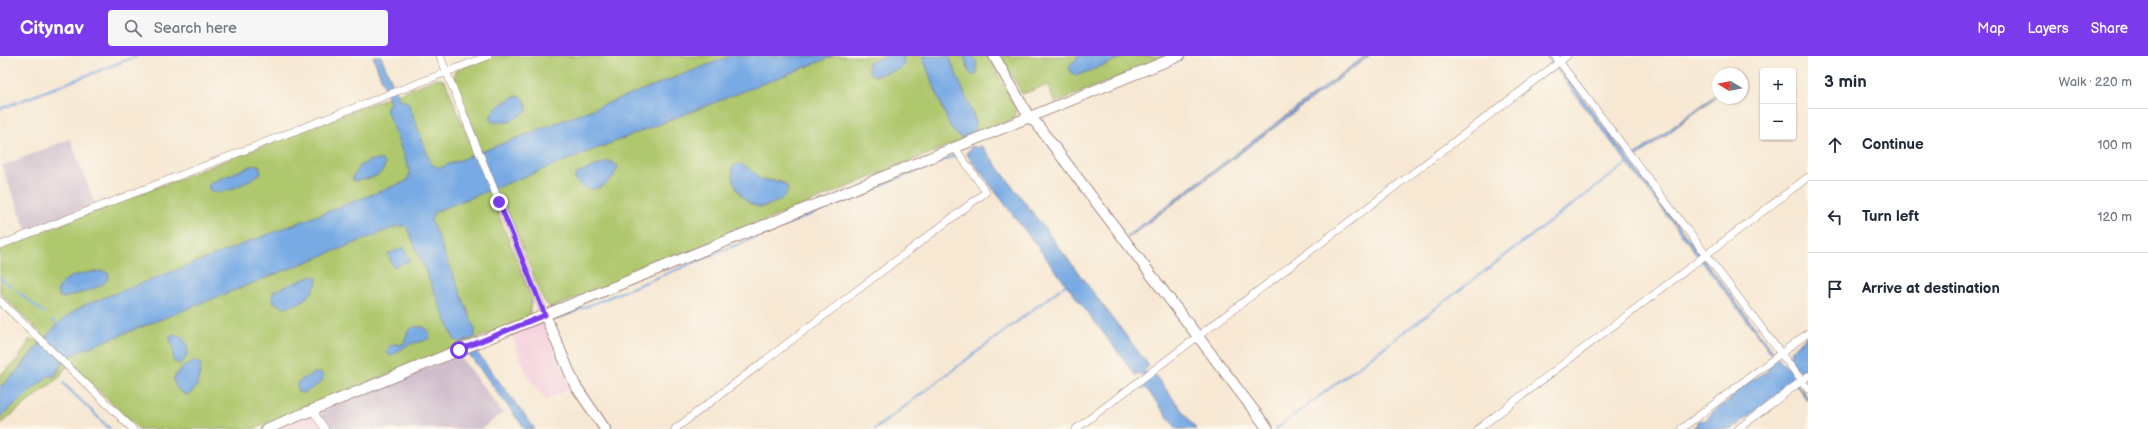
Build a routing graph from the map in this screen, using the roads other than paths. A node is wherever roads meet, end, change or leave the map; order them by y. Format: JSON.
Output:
{"nodes":[{"id":1,"x":440,"y":56,"type":"edge"},
{"id":2,"x":488,"y":56,"type":"edge"},
{"id":3,"x":994,"y":56,"type":"edge"},
{"id":4,"x":1179,"y":56,"type":"edge"},
{"id":5,"x":1567,"y":56,"type":"edge"},
{"id":6,"x":1556,"y":62,"type":"edge"},
{"id":7,"x":446,"y":72,"type":"junction"},
{"id":8,"x":1029,"y":117,"type":"junction"},
{"id":9,"x":955,"y":148,"type":"junction"},
{"id":10,"x":1808,"y":177,"type":"edge"},
{"id":11,"x":0,"y":246,"type":"edge"},
{"id":12,"x":1703,"y":257,"type":"junction"},
{"id":13,"x":0,"y":301,"type":"edge"},
{"id":14,"x":545,"y":315,"type":"junction"},
{"id":15,"x":1808,"y":333,"type":"edge"},
{"id":16,"x":1198,"y":337,"type":"junction"},
{"id":17,"x":1778,"y":356,"type":"junction"},
{"id":18,"x":1808,"y":376,"type":"edge"},
{"id":19,"x":1798,"y":383,"type":"junction"},
{"id":20,"x":1808,"y":389,"type":"edge"},
{"id":21,"x":312,"y":410,"type":"junction"},
{"id":22,"x":133,"y":429,"type":"edge"},
{"id":23,"x":266,"y":429,"type":"edge"},
{"id":24,"x":325,"y":429,"type":"edge"},
{"id":25,"x":605,"y":429,"type":"edge"},
{"id":26,"x":675,"y":429,"type":"edge"},
{"id":27,"x":1076,"y":429,"type":"edge"},
{"id":28,"x":1268,"y":429,"type":"edge"},
{"id":29,"x":1478,"y":429,"type":"edge"},
{"id":30,"x":1681,"y":429,"type":"edge"},
{"id":31,"x":1738,"y":429,"type":"edge"}],
"edges":[{"from":1,"to":7,"type":"street"},
{"from":2,"to":7,"type":"street"},
{"from":3,"to":8,"type":"street"},
{"from":4,"to":8,"type":"street"},
{"from":5,"to":6,"type":"street"},
{"from":6,"to":12,"type":"street"},
{"from":6,"to":16,"type":"street"},
{"from":7,"to":11,"type":"street"},
{"from":7,"to":14,"type":"street"},
{"from":8,"to":9,"type":"street"},
{"from":8,"to":16,"type":"street"},
{"from":9,"to":14,"type":"street"},
{"from":9,"to":26,"type":"street"},
{"from":10,"to":12,"type":"street"},
{"from":12,"to":17,"type":"street"},
{"from":12,"to":29,"type":"street"},
{"from":13,"to":22,"type":"street"},
{"from":14,"to":21,"type":"street"},
{"from":14,"to":25,"type":"street"},
{"from":15,"to":17,"type":"street"},
{"from":16,"to":27,"type":"street"},
{"from":16,"to":28,"type":"street"},
{"from":17,"to":19,"type":"street"},
{"from":17,"to":30,"type":"street"},
{"from":18,"to":19,"type":"street"},
{"from":19,"to":20,"type":"street"},
{"from":19,"to":31,"type":"street"},
{"from":21,"to":23,"type":"street"},
{"from":21,"to":24,"type":"street"}]}
